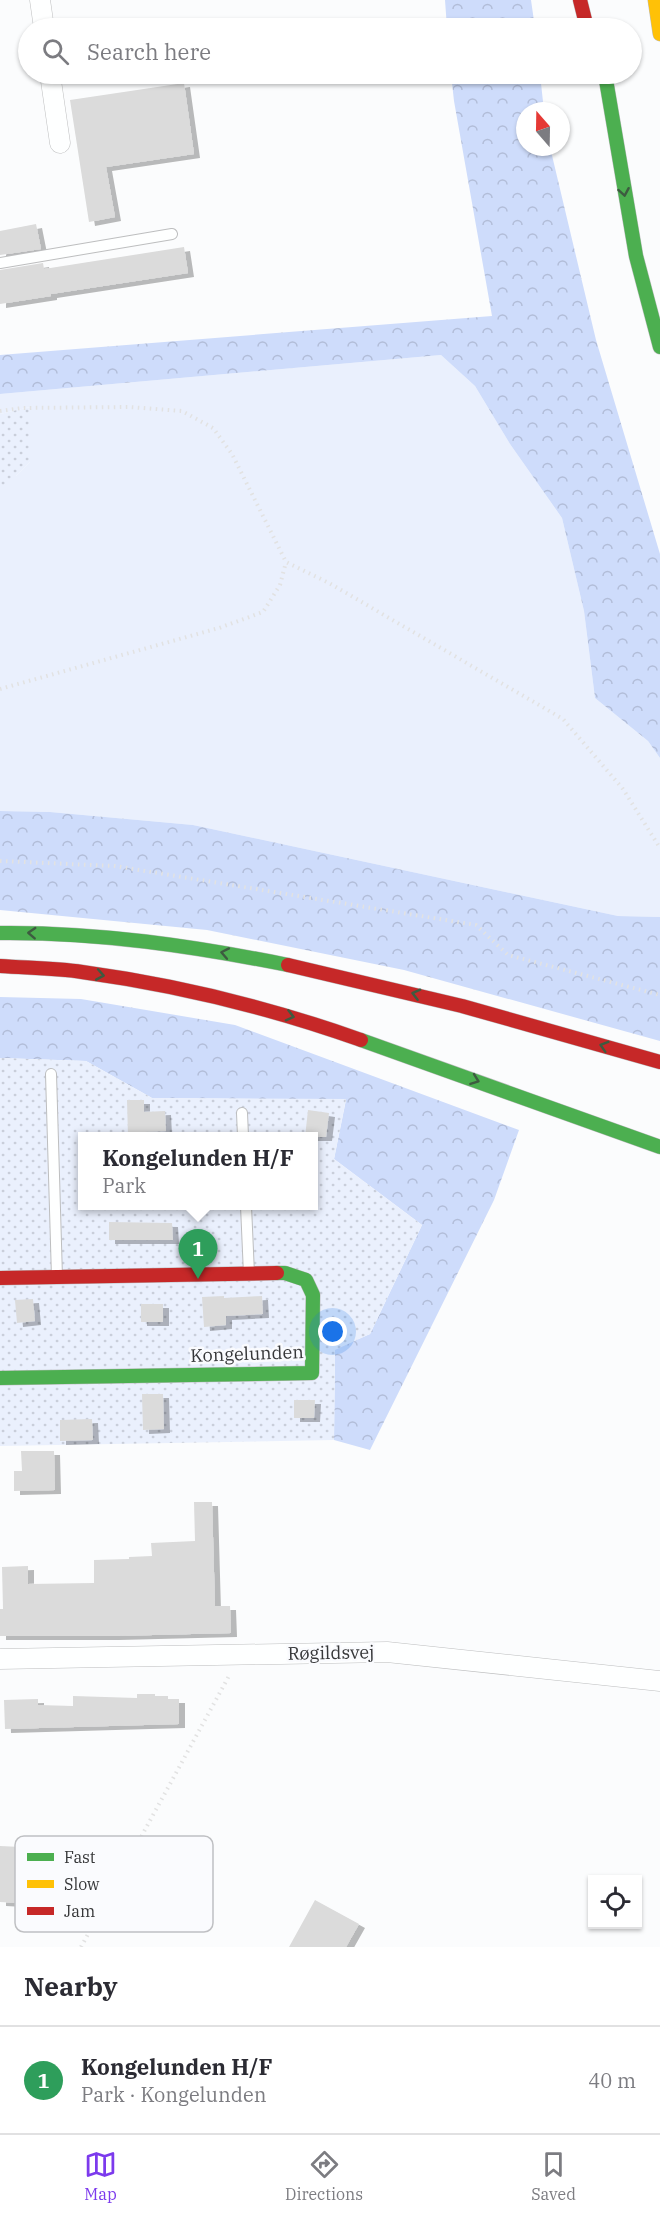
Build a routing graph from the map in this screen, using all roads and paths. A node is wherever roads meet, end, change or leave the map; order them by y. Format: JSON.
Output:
{"nodes":[{"id":1,"x":40,"y":0,"type":"edge"},
{"id":2,"x":580,"y":0,"type":"edge"},
{"id":3,"x":655,"y":0,"type":"edge"},
{"id":4,"x":595,"y":2,"type":"dead end"},
{"id":5,"x":43,"y":18,"type":"edge"},
{"id":6,"x":584,"y":18,"type":"edge"},
{"id":7,"x":597,"y":18,"type":"edge"},
{"id":8,"x":660,"y":34,"type":"edge"},
{"id":9,"x":51,"y":84,"type":"edge"},
{"id":10,"x":601,"y":84,"type":"edge"},
{"id":11,"x":606,"y":84,"type":"edge"},
{"id":12,"x":614,"y":135,"type":"junction"},
{"id":13,"x":60,"y":143,"type":"dead end"},
{"id":14,"x":172,"y":234,"type":"dead end"},
{"id":15,"x":0,"y":262,"type":"edge"},
{"id":16,"x":660,"y":347,"type":"edge"},
{"id":17,"x":0,"y":411,"type":"edge"},
{"id":18,"x":286,"y":562,"type":"junction"},
{"id":19,"x":0,"y":688,"type":"edge"},
{"id":20,"x":660,"y":849,"type":"edge"},
{"id":21,"x":0,"y":861,"type":"edge"},
{"id":22,"x":0,"y":933,"type":"edge"},
{"id":23,"x":0,"y":966,"type":"edge"},
{"id":24,"x":660,"y":995,"type":"edge"},
{"id":25,"x":660,"y":1062,"type":"edge"},
{"id":26,"x":51,"y":1074,"type":"dead end"},
{"id":27,"x":242,"y":1113,"type":"dead end"},
{"id":28,"x":243,"y":1132,"type":"edge"},
{"id":29,"x":660,"y":1147,"type":"edge"},
{"id":30,"x":246,"y":1210,"type":"edge"},
{"id":31,"x":249,"y":1274,"type":"junction"},
{"id":32,"x":57,"y":1277,"type":"junction"},
{"id":33,"x":0,"y":1278,"type":"edge"},
{"id":34,"x":0,"y":1378,"type":"edge"},
{"id":35,"x":241,"y":1655,"type":"junction"},
{"id":36,"x":0,"y":1659,"type":"edge"},
{"id":37,"x":660,"y":1681,"type":"edge"},
{"id":38,"x":142,"y":1836,"type":"edge"},
{"id":39,"x":89,"y":1932,"type":"edge"},
{"id":40,"x":81,"y":1947,"type":"edge"}],
"edges":[{"from":1,"to":5,"type":"street"},
{"from":2,"to":6,"type":"main road"},
{"from":3,"to":8,"type":"main road"},
{"from":4,"to":7,"type":"main road"},
{"from":9,"to":13,"type":"street"},
{"from":10,"to":12,"type":"main road"},
{"from":11,"to":12,"type":"main road"},
{"from":12,"to":16,"type":"main road","one_way":true},
{"from":14,"to":15,"type":"lane"},
{"from":17,"to":18,"type":"path"},
{"from":18,"to":19,"type":"path"},
{"from":18,"to":20,"type":"path"},
{"from":21,"to":24,"type":"path"},
{"from":25,"to":22,"type":"main road","one_way":true},
{"from":23,"to":29,"type":"main road","one_way":true},
{"from":26,"to":32,"type":"lane"},
{"from":27,"to":28,"type":"lane"},
{"from":30,"to":31,"type":"lane"},
{"from":31,"to":32,"type":"main road","name":"Kongelunden"},
{"from":31,"to":34,"type":"main road","name":"Kongelunden"},
{"from":32,"to":33,"type":"main road","name":"Kongelunden"},
{"from":35,"to":36,"type":"street","name":"Røgildsvej"},
{"from":35,"to":37,"type":"street","name":"Røgildsvej"},
{"from":35,"to":38,"type":"path"},
{"from":39,"to":40,"type":"path"}]}
